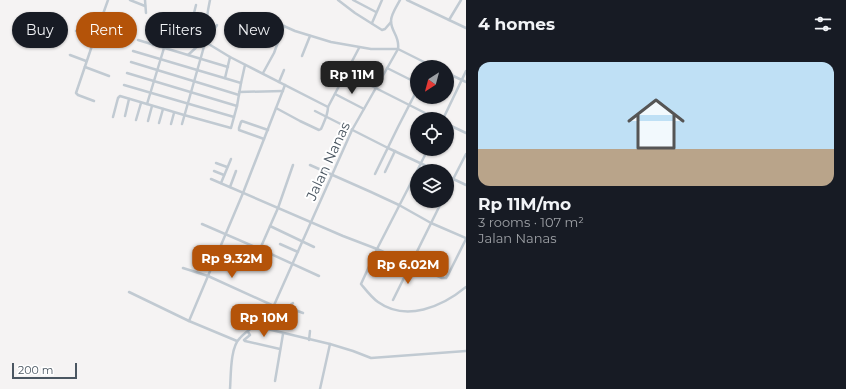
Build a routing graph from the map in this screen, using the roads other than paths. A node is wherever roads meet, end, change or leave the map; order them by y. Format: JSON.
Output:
{"nodes":[{"id":1,"x":108,"y":0,"type":"edge"},
{"id":2,"x":130,"y":0,"type":"edge"},
{"id":3,"x":145,"y":0,"type":"edge"},
{"id":4,"x":210,"y":0,"type":"edge"},
{"id":5,"x":338,"y":0,"type":"edge"},
{"id":6,"x":353,"y":0,"type":"edge"},
{"id":7,"x":382,"y":0,"type":"edge"},
{"id":8,"x":400,"y":0,"type":"edge"},
{"id":9,"x":407,"y":0,"type":"edge"},
{"id":10,"x":460,"y":0,"type":"edge"},
{"id":11,"x":196,"y":5,"type":"dead end"},
{"id":12,"x":146,"y":6,"type":"junction"},
{"id":13,"x":104,"y":12,"type":"edge"},
{"id":14,"x":146,"y":12,"type":"edge"},
{"id":15,"x":194,"y":12,"type":"edge"},
{"id":16,"x":208,"y":12,"type":"edge"},
{"id":17,"x":376,"y":12,"type":"junction"},
{"id":18,"x":449,"y":20,"type":"junction"},
{"id":19,"x":391,"y":21,"type":"junction"},
{"id":20,"x":372,"y":24,"type":"junction"},
{"id":21,"x":284,"y":26,"type":"edge"},
{"id":22,"x":466,"y":28,"type":"edge"},
{"id":23,"x":310,"y":36,"type":"junction"},
{"id":24,"x":138,"y":40,"type":"dead end"},
{"id":25,"x":145,"y":42,"type":"edge"},
{"id":26,"x":91,"y":48,"type":"edge"},
{"id":27,"x":164,"y":48,"type":"joint"},
{"id":28,"x":196,"y":48,"type":"edge"},
{"id":29,"x":204,"y":48,"type":"edge"},
{"id":30,"x":216,"y":48,"type":"edge"},
{"id":31,"x":276,"y":48,"type":"edge"},
{"id":32,"x":359,"y":48,"type":"junction"},
{"id":33,"x":398,"y":49,"type":"junction"},
{"id":34,"x":133,"y":51,"type":"dead end"},
{"id":35,"x":70,"y":55,"type":"dead end"},
{"id":36,"x":188,"y":55,"type":"junction"},
{"id":37,"x":302,"y":56,"type":"dead end"},
{"id":38,"x":230,"y":57,"type":"junction"},
{"id":39,"x":201,"y":59,"type":"junction"},
{"id":40,"x":161,"y":60,"type":"junction"},
{"id":41,"x":420,"y":60,"type":"edge"},
{"id":42,"x":86,"y":61,"type":"junction"},
{"id":43,"x":131,"y":62,"type":"dead end"},
{"id":44,"x":245,"y":65,"type":"junction"},
{"id":45,"x":85,"y":66,"type":"junction"},
{"id":46,"x":332,"y":66,"type":"dead end"},
{"id":47,"x":228,"y":67,"type":"junction"},
{"id":48,"x":387,"y":68,"type":"junction"},
{"id":49,"x":198,"y":70,"type":"junction"},
{"id":50,"x":284,"y":70,"type":"dead end"},
{"id":51,"x":158,"y":71,"type":"junction"},
{"id":52,"x":466,"y":71,"type":"edge"},
{"id":53,"x":127,"y":73,"type":"dead end"},
{"id":54,"x":346,"y":73,"type":"junction"},
{"id":55,"x":263,"y":74,"type":"junction"},
{"id":56,"x":109,"y":76,"type":"dead end"},
{"id":57,"x":454,"y":76,"type":"edge"},
{"id":58,"x":225,"y":78,"type":"junction"},
{"id":59,"x":410,"y":80,"type":"edge"},
{"id":60,"x":462,"y":80,"type":"junction"},
{"id":61,"x":194,"y":81,"type":"junction"},
{"id":62,"x":154,"y":82,"type":"junction"},
{"id":63,"x":279,"y":82,"type":"junction"},
{"id":64,"x":466,"y":82,"type":"edge"},
{"id":65,"x":241,"y":83,"type":"junction"},
{"id":66,"x":124,"y":85,"type":"dead end"},
{"id":67,"x":285,"y":85,"type":"junction"},
{"id":68,"x":376,"y":88,"type":"junction"},
{"id":69,"x":283,"y":90,"type":"junction"},
{"id":70,"x":150,"y":93,"type":"junction"},
{"id":71,"x":191,"y":93,"type":"junction"},
{"id":72,"x":239,"y":93,"type":"junction"},
{"id":73,"x":335,"y":94,"type":"junction"},
{"id":74,"x":129,"y":99,"type":"junction"},
{"id":75,"x":94,"y":102,"type":"dead end"},
{"id":76,"x":141,"y":103,"type":"junction"},
{"id":77,"x":147,"y":104,"type":"junction"},
{"id":78,"x":187,"y":104,"type":"junction"},
{"id":79,"x":409,"y":104,"type":"junction"},
{"id":80,"x":152,"y":106,"type":"junction"},
{"id":81,"x":237,"y":106,"type":"junction"},
{"id":82,"x":328,"y":107,"type":"junction"},
{"id":83,"x":276,"y":108,"type":"junction"},
{"id":84,"x":163,"y":109,"type":"junction"},
{"id":85,"x":364,"y":109,"type":"junction"},
{"id":86,"x":316,"y":111,"type":"dead end"},
{"id":87,"x":174,"y":112,"type":"junction"},
{"id":88,"x":424,"y":112,"type":"edge"},
{"id":89,"x":446,"y":112,"type":"edge"},
{"id":90,"x":184,"y":115,"type":"junction"},
{"id":91,"x":125,"y":116,"type":"dead end"},
{"id":92,"x":113,"y":117,"type":"dead end"},
{"id":93,"x":234,"y":117,"type":"junction"},
{"id":94,"x":326,"y":117,"type":"junction"},
{"id":95,"x":136,"y":120,"type":"dead end"},
{"id":96,"x":148,"y":120,"type":"dead end"},
{"id":97,"x":159,"y":123,"type":"dead end"},
{"id":98,"x":171,"y":124,"type":"dead end"},
{"id":99,"x":182,"y":124,"type":"dead end"},
{"id":100,"x":454,"y":128,"type":"edge"},
{"id":101,"x":268,"y":130,"type":"junction"},
{"id":102,"x":352,"y":130,"type":"junction"},
{"id":103,"x":466,"y":134,"type":"edge"},
{"id":104,"x":264,"y":139,"type":"junction"},
{"id":105,"x":388,"y":148,"type":"junction"},
{"id":106,"x":395,"y":151,"type":"junction"},
{"id":107,"x":466,"y":154,"type":"edge"},
{"id":108,"x":425,"y":156,"type":"edge"},
{"id":109,"x":231,"y":158,"type":"dead end"},
{"id":110,"x":216,"y":163,"type":"dead end"},
{"id":111,"x":421,"y":164,"type":"joint"},
{"id":112,"x":293,"y":165,"type":"dead end"},
{"id":113,"x":310,"y":165,"type":"dead end"},
{"id":114,"x":227,"y":167,"type":"junction"},
{"id":115,"x":236,"y":171,"type":"dead end"},
{"id":116,"x":214,"y":172,"type":"dead end"},
{"id":117,"x":385,"y":172,"type":"dead end"},
{"id":118,"x":375,"y":174,"type":"dead end"},
{"id":119,"x":224,"y":175,"type":"junction"},
{"id":120,"x":332,"y":175,"type":"junction"},
{"id":121,"x":454,"y":177,"type":"edge"},
{"id":122,"x":211,"y":179,"type":"dead end"},
{"id":123,"x":454,"y":179,"type":"edge"},
{"id":124,"x":221,"y":184,"type":"junction"},
{"id":125,"x":410,"y":184,"type":"edge"},
{"id":126,"x":466,"y":185,"type":"edge"},
{"id":127,"x":230,"y":187,"type":"junction"},
{"id":128,"x":243,"y":193,"type":"junction"},
{"id":129,"x":399,"y":205,"type":"junction"},
{"id":130,"x":278,"y":208,"type":"junction"},
{"id":131,"x":438,"y":208,"type":"edge"},
{"id":132,"x":311,"y":222,"type":"junction"},
{"id":133,"x":431,"y":223,"type":"junction"},
{"id":134,"x":202,"y":224,"type":"dead end"},
{"id":135,"x":270,"y":226,"type":"junction"},
{"id":136,"x":226,"y":234,"type":"junction"},
{"id":137,"x":466,"y":238,"type":"edge"},
{"id":138,"x":303,"y":242,"type":"junction"},
{"id":139,"x":280,"y":244,"type":"dead end"},
{"id":140,"x":314,"y":247,"type":"dead end"},
{"id":141,"x":260,"y":249,"type":"junction"},
{"id":142,"x":377,"y":249,"type":"junction"},
{"id":143,"x":298,"y":252,"type":"junction"},
{"id":144,"x":293,"y":264,"type":"junction"},
{"id":145,"x":410,"y":264,"type":"junction"},
{"id":146,"x":183,"y":268,"type":"dead end"},
{"id":147,"x":208,"y":276,"type":"junction"},
{"id":148,"x":319,"y":276,"type":"dead end"},
{"id":149,"x":466,"y":287,"type":"edge"},
{"id":150,"x":129,"y":292,"type":"dead end"},
{"id":151,"x":393,"y":300,"type":"dead end"},
{"id":152,"x":293,"y":304,"type":"dead end"},
{"id":153,"x":274,"y":306,"type":"junction"},
{"id":154,"x":287,"y":307,"type":"junction"},
{"id":155,"x":303,"y":313,"type":"dead end"},
{"id":156,"x":189,"y":321,"type":"junction"},
{"id":157,"x":260,"y":326,"type":"junction"},
{"id":158,"x":310,"y":331,"type":"dead end"},
{"id":159,"x":248,"y":332,"type":"junction"},
{"id":160,"x":282,"y":334,"type":"junction"},
{"id":161,"x":309,"y":340,"type":"junction"},
{"id":162,"x":237,"y":341,"type":"junction"},
{"id":163,"x":330,"y":344,"type":"junction"},
{"id":164,"x":280,"y":349,"type":"junction"},
{"id":165,"x":466,"y":351,"type":"edge"},
{"id":166,"x":275,"y":381,"type":"dead end"},
{"id":167,"x":230,"y":389,"type":"edge"},
{"id":168,"x":320,"y":389,"type":"edge"}],
"edges":[{"from":1,"to":13,"type":"street"},
{"from":2,"to":12,"type":"street"},
{"from":3,"to":12,"type":"street"},
{"from":4,"to":16,"type":"street"},
{"from":5,"to":20,"type":"street"},
{"from":6,"to":17,"type":"street"},
{"from":7,"to":17,"type":"street"},
{"from":8,"to":19,"type":"street"},
{"from":9,"to":18,"type":"street"},
{"from":10,"to":18,"type":"street"},
{"from":11,"to":15,"type":"street"},
{"from":12,"to":14,"type":"street"},
{"from":17,"to":20,"type":"street"},
{"from":18,"to":22,"type":"street"},
{"from":19,"to":20,"type":"street"},
{"from":19,"to":33,"type":"street"},
{"from":21,"to":23,"type":"street"},
{"from":23,"to":32,"type":"street"},
{"from":23,"to":37,"type":"street"},
{"from":24,"to":25,"type":"street"},
{"from":26,"to":42,"type":"street"},
{"from":27,"to":36,"type":"street"},
{"from":27,"to":40,"type":"street"},
{"from":28,"to":36,"type":"street"},
{"from":29,"to":39,"type":"street"},
{"from":30,"to":38,"type":"street"},
{"from":31,"to":55,"type":"street"},
{"from":32,"to":33,"type":"street"},
{"from":32,"to":54,"type":"street"},
{"from":33,"to":41,"type":"street"},
{"from":33,"to":48,"type":"street","name":"Jalan Nanas"},
{"from":34,"to":40,"type":"street"},
{"from":35,"to":42,"type":"street"},
{"from":36,"to":39,"type":"street"},
{"from":38,"to":44,"type":"street"},
{"from":38,"to":47,"type":"street"},
{"from":39,"to":47,"type":"street"},
{"from":39,"to":49,"type":"street"},
{"from":40,"to":49,"type":"street"},
{"from":40,"to":51,"type":"street"},
{"from":42,"to":45,"type":"street"},
{"from":43,"to":51,"type":"street"},
{"from":44,"to":55,"type":"street"},
{"from":44,"to":65,"type":"street"},
{"from":45,"to":56,"type":"street"},
{"from":45,"to":75,"type":"street"},
{"from":46,"to":54,"type":"street"},
{"from":47,"to":58,"type":"street"},
{"from":48,"to":59,"type":"street"},
{"from":48,"to":68,"type":"street","name":"Jalan Nanas"},
{"from":49,"to":58,"type":"street"},
{"from":49,"to":61,"type":"street"},
{"from":50,"to":63,"type":"street"},
{"from":51,"to":61,"type":"street"},
{"from":51,"to":62,"type":"street"},
{"from":52,"to":60,"type":"street"},
{"from":53,"to":62,"type":"street"},
{"from":54,"to":68,"type":"street"},
{"from":54,"to":73,"type":"street"},
{"from":55,"to":63,"type":"street"},
{"from":57,"to":60,"type":"street"},
{"from":58,"to":65,"type":"street"},
{"from":60,"to":64,"type":"street"},
{"from":60,"to":89,"type":"street"},
{"from":61,"to":71,"type":"street"},
{"from":61,"to":72,"type":"street"},
{"from":62,"to":70,"type":"street"},
{"from":62,"to":71,"type":"street"},
{"from":63,"to":67,"type":"street"},
{"from":65,"to":72,"type":"street"},
{"from":66,"to":70,"type":"street"},
{"from":67,"to":69,"type":"street"},
{"from":67,"to":82,"type":"street"},
{"from":68,"to":79,"type":"street"},
{"from":68,"to":85,"type":"street","name":"Jalan Nanas"},
{"from":69,"to":72,"type":"street"},
{"from":69,"to":83,"type":"street"},
{"from":70,"to":77,"type":"street"},
{"from":70,"to":78,"type":"street"},
{"from":71,"to":78,"type":"street"},
{"from":71,"to":81,"type":"street"},
{"from":72,"to":81,"type":"street"},
{"from":73,"to":82,"type":"street"},
{"from":73,"to":85,"type":"street"},
{"from":74,"to":76,"type":"street"},
{"from":74,"to":91,"type":"street"},
{"from":74,"to":92,"type":"street"},
{"from":76,"to":77,"type":"street"},
{"from":76,"to":95,"type":"street"},
{"from":77,"to":80,"type":"street"},
{"from":78,"to":90,"type":"street"},
{"from":78,"to":93,"type":"street"},
{"from":79,"to":88,"type":"street"},
{"from":79,"to":105,"type":"street"},
{"from":80,"to":84,"type":"street"},
{"from":80,"to":96,"type":"street"},
{"from":81,"to":93,"type":"street"},
{"from":82,"to":94,"type":"street"},
{"from":83,"to":94,"type":"street"},
{"from":83,"to":101,"type":"street"},
{"from":84,"to":87,"type":"street"},
{"from":84,"to":97,"type":"street"},
{"from":85,"to":102,"type":"street","name":"Jalan Nanas"},
{"from":86,"to":94,"type":"street"},
{"from":87,"to":90,"type":"street"},
{"from":87,"to":98,"type":"street"},
{"from":90,"to":93,"type":"street"},
{"from":90,"to":99,"type":"street"},
{"from":94,"to":102,"type":"street"},
{"from":100,"to":103,"type":"street"},
{"from":101,"to":104,"type":"street"},
{"from":101,"to":104,"type":"street"},
{"from":102,"to":105,"type":"street"},
{"from":102,"to":120,"type":"street","name":"Jalan Nanas"},
{"from":104,"to":128,"type":"street"},
{"from":105,"to":106,"type":"street"},
{"from":105,"to":118,"type":"street"},
{"from":106,"to":111,"type":"street"},
{"from":106,"to":117,"type":"street"},
{"from":107,"to":121,"type":"street"},
{"from":108,"to":111,"type":"street"},
{"from":109,"to":114,"type":"street"},
{"from":110,"to":114,"type":"street"},
{"from":112,"to":130,"type":"street"},
{"from":113,"to":120,"type":"street"},
{"from":114,"to":119,"type":"street"},
{"from":115,"to":127,"type":"street"},
{"from":116,"to":119,"type":"street"},
{"from":119,"to":124,"type":"street"},
{"from":120,"to":129,"type":"street"},
{"from":120,"to":132,"type":"street","name":"Jalan Nanas"},
{"from":122,"to":124,"type":"street"},
{"from":123,"to":126,"type":"street"},
{"from":124,"to":127,"type":"street"},
{"from":125,"to":129,"type":"street"},
{"from":127,"to":128,"type":"street"},
{"from":128,"to":130,"type":"street"},
{"from":128,"to":136,"type":"street"},
{"from":129,"to":133,"type":"street"},
{"from":129,"to":142,"type":"street"},
{"from":130,"to":132,"type":"street"},
{"from":130,"to":135,"type":"street"},
{"from":131,"to":133,"type":"street"},
{"from":132,"to":138,"type":"street","name":"Jalan Nanas"},
{"from":132,"to":142,"type":"street"},
{"from":133,"to":137,"type":"street"},
{"from":133,"to":145,"type":"street"},
{"from":134,"to":136,"type":"street"},
{"from":135,"to":138,"type":"street"},
{"from":135,"to":141,"type":"street"},
{"from":136,"to":141,"type":"street"},
{"from":136,"to":147,"type":"street"},
{"from":137,"to":145,"type":"street"},
{"from":138,"to":140,"type":"street"},
{"from":138,"to":143,"type":"street","name":"Jalan Nanas"},
{"from":139,"to":143,"type":"street"},
{"from":141,"to":144,"type":"street"},
{"from":142,"to":145,"type":"street"},
{"from":142,"to":149,"type":"street"},
{"from":143,"to":144,"type":"street","name":"Jalan Nanas"},
{"from":144,"to":148,"type":"street"},
{"from":144,"to":153,"type":"street","name":"Jalan Nanas"},
{"from":145,"to":151,"type":"street"},
{"from":146,"to":147,"type":"street"},
{"from":147,"to":153,"type":"street"},
{"from":147,"to":156,"type":"street"},
{"from":150,"to":156,"type":"street"},
{"from":152,"to":154,"type":"street"},
{"from":153,"to":157,"type":"street","name":"Jalan Nanas"},
{"from":154,"to":155,"type":"street"},
{"from":154,"to":157,"type":"street"},
{"from":156,"to":162,"type":"street"},
{"from":157,"to":159,"type":"street"},
{"from":157,"to":160,"type":"street"},
{"from":158,"to":161,"type":"street"},
{"from":159,"to":162,"type":"street"},
{"from":159,"to":164,"type":"street"},
{"from":160,"to":161,"type":"street"},
{"from":160,"to":164,"type":"street"},
{"from":161,"to":163,"type":"street"},
{"from":162,"to":167,"type":"street"},
{"from":163,"to":165,"type":"street"},
{"from":163,"to":168,"type":"street"},
{"from":164,"to":166,"type":"street"}]}
